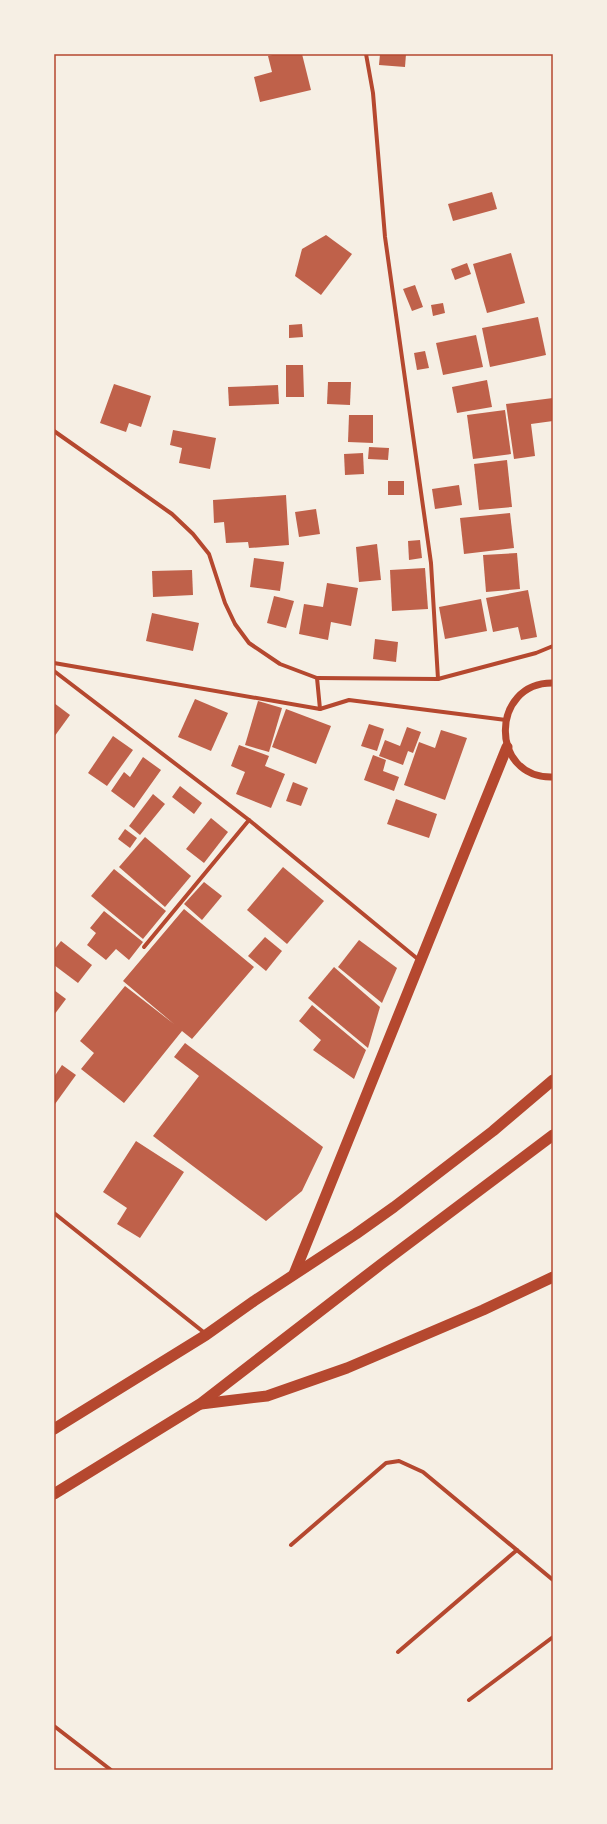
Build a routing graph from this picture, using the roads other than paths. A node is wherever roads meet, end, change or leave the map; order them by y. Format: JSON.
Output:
{"nodes":[{"id":1,"x":366,"y":54,"type":"edge"},
{"id":2,"x":54,"y":431,"type":"edge"},
{"id":3,"x":553,"y":646,"type":"edge"},
{"id":4,"x":54,"y":664,"type":"edge"},
{"id":5,"x":54,"y":671,"type":"edge"},
{"id":6,"x":317,"y":678,"type":"junction"},
{"id":7,"x":438,"y":679,"type":"junction"},
{"id":8,"x":553,"y":683,"type":"edge"},
{"id":9,"x":320,"y":708,"type":"junction"},
{"id":10,"x":506,"y":720,"type":"junction"},
{"id":11,"x":507,"y":747,"type":"junction"},
{"id":12,"x":553,"y":777,"type":"edge"},
{"id":13,"x":249,"y":820,"type":"junction"},
{"id":14,"x":144,"y":947,"type":"dead end"},
{"id":15,"x":421,"y":962,"type":"junction"},
{"id":16,"x":553,"y":1080,"type":"edge"},
{"id":17,"x":553,"y":1135,"type":"edge"},
{"id":18,"x":54,"y":1213,"type":"edge"},
{"id":19,"x":294,"y":1274,"type":"junction"},
{"id":20,"x":553,"y":1277,"type":"edge"},
{"id":21,"x":206,"y":1334,"type":"junction"},
{"id":22,"x":200,"y":1404,"type":"junction"},
{"id":23,"x":54,"y":1429,"type":"edge"},
{"id":24,"x":54,"y":1494,"type":"edge"},
{"id":25,"x":291,"y":1545,"type":"dead end"},
{"id":26,"x":517,"y":1550,"type":"junction"},
{"id":27,"x":553,"y":1580,"type":"edge"},
{"id":28,"x":553,"y":1637,"type":"edge"},
{"id":29,"x":398,"y":1652,"type":"dead end"},
{"id":30,"x":469,"y":1700,"type":"dead end"},
{"id":31,"x":54,"y":1726,"type":"edge"},
{"id":32,"x":111,"y":1770,"type":"edge"}],
"edges":[{"from":1,"to":7,"type":"street"},
{"from":2,"to":6,"type":"street"},
{"from":3,"to":7,"type":"street"},
{"from":4,"to":9,"type":"street"},
{"from":5,"to":13,"type":"street"},
{"from":6,"to":7,"type":"street"},
{"from":6,"to":9,"type":"street"},
{"from":8,"to":10,"type":"street"},
{"from":9,"to":10,"type":"street"},
{"from":10,"to":11,"type":"street"},
{"from":11,"to":12,"type":"street"},
{"from":11,"to":15,"type":"highway"},
{"from":13,"to":14,"type":"street"},
{"from":13,"to":15,"type":"street"},
{"from":15,"to":19,"type":"highway"},
{"from":16,"to":19,"type":"highway"},
{"from":17,"to":22,"type":"highway"},
{"from":18,"to":21,"type":"street"},
{"from":19,"to":21,"type":"highway"},
{"from":20,"to":22,"type":"highway"},
{"from":21,"to":23,"type":"highway"},
{"from":22,"to":24,"type":"highway"},
{"from":25,"to":26,"type":"street"},
{"from":26,"to":27,"type":"street"},
{"from":26,"to":29,"type":"street"},
{"from":28,"to":30,"type":"street"},
{"from":31,"to":32,"type":"street"}]}
